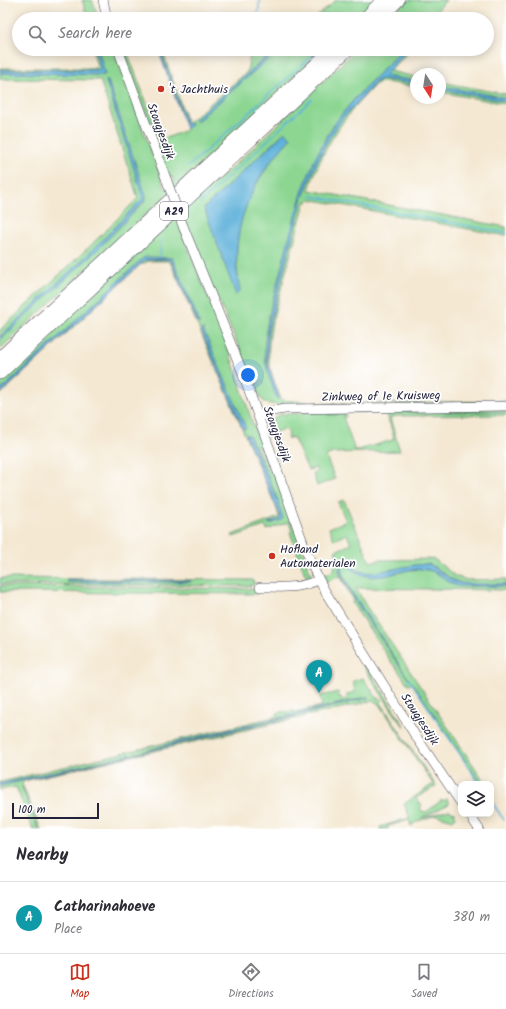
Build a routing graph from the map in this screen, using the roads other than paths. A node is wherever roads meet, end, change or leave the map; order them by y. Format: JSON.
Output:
{"nodes":[{"id":1,"x":103,"y":0,"type":"edge"},
{"id":2,"x":383,"y":0,"type":"edge"},
{"id":3,"x":398,"y":0,"type":"edge"},
{"id":4,"x":106,"y":12,"type":"edge"},
{"id":5,"x":371,"y":12,"type":"edge"},
{"id":6,"x":386,"y":12,"type":"edge"},
{"id":7,"x":121,"y":56,"type":"edge"},
{"id":8,"x":325,"y":56,"type":"edge"},
{"id":9,"x":340,"y":56,"type":"edge"},
{"id":10,"x":0,"y":358,"type":"edge"},
{"id":11,"x":0,"y":373,"type":"edge"},
{"id":12,"x":506,"y":406,"type":"edge"},
{"id":13,"x":258,"y":416,"type":"junction"},
{"id":14,"x":318,"y":580,"type":"junction"},
{"id":15,"x":260,"y":587,"type":"dead end"},
{"id":16,"x":458,"y":799,"type":"edge"},
{"id":17,"x":471,"y":817,"type":"edge"},
{"id":18,"x":479,"y":829,"type":"edge"}],
"edges":[{"from":1,"to":4,"type":"street"},
{"from":2,"to":5,"type":"highway"},
{"from":3,"to":6,"type":"highway"},
{"from":7,"to":13,"type":"street","name":"Stougjesdijk","bridge":true},
{"from":8,"to":10,"type":"highway","number":"A29"},
{"from":9,"to":11,"type":"highway","number":"A29"},
{"from":12,"to":13,"type":"street","name":"Zinkweg of 1e Kruisweg"},
{"from":13,"to":14,"type":"street","name":"Stougjesdijk"},
{"from":14,"to":15,"type":"street"},
{"from":14,"to":16,"type":"street","name":"Stougjesdijk"},
{"from":17,"to":18,"type":"street"}]}
